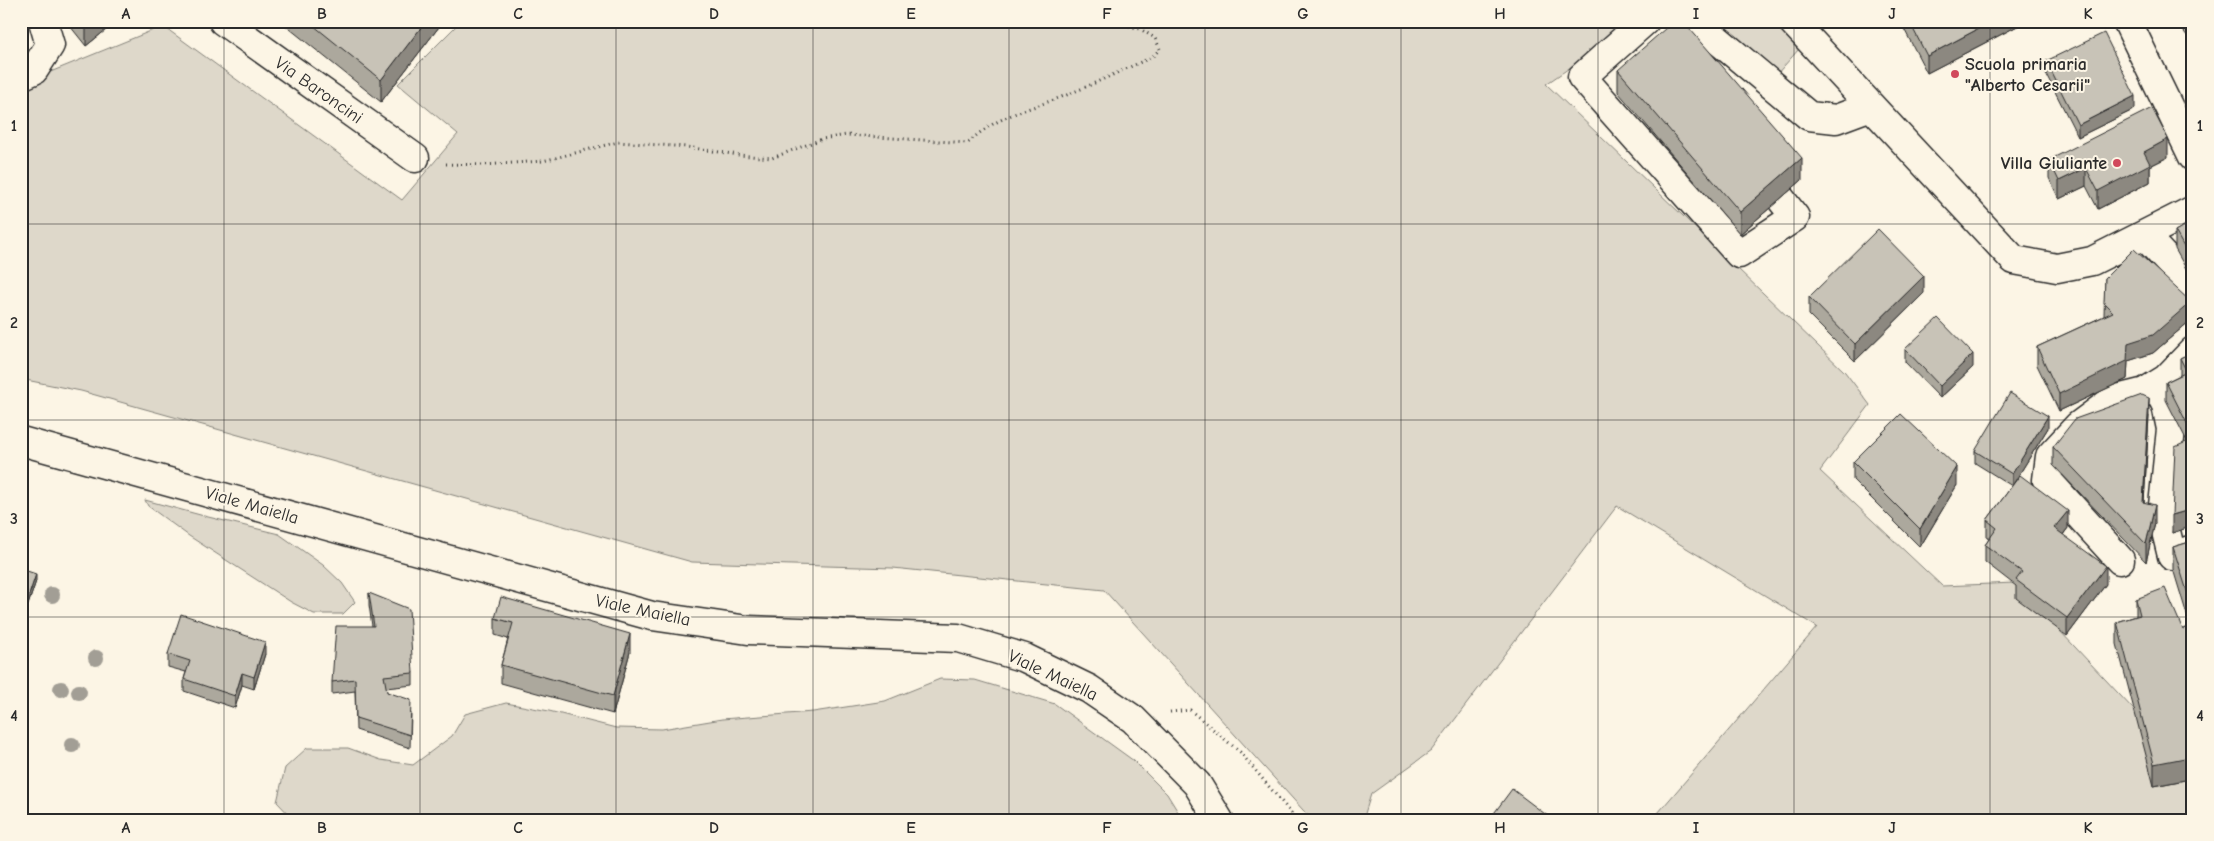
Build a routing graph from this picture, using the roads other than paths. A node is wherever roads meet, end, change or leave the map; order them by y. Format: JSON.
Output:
{"nodes":[{"id":1,"x":43,"y":21,"type":"edge"},
{"id":2,"x":223,"y":21,"type":"edge"},
{"id":3,"x":1645,"y":21,"type":"edge"},
{"id":4,"x":1695,"y":21,"type":"edge"},
{"id":5,"x":1792,"y":21,"type":"edge"},
{"id":6,"x":2127,"y":21,"type":"edge"},
{"id":7,"x":21,"y":76,"type":"edge"},
{"id":8,"x":1871,"y":106,"type":"junction"},
{"id":9,"x":2193,"y":157,"type":"edge"},
{"id":10,"x":415,"y":158,"type":"road end"},
{"id":11,"x":1781,"y":198,"type":"edge"},
{"id":12,"x":2193,"y":210,"type":"edge"},
{"id":13,"x":2144,"y":235,"type":"junction"},
{"id":14,"x":2193,"y":288,"type":"edge"},
{"id":15,"x":2193,"y":351,"type":"edge"},
{"id":16,"x":2156,"y":385,"type":"junction"},
{"id":17,"x":21,"y":441,"type":"edge"},
{"id":18,"x":2193,"y":549,"type":"edge"},
{"id":19,"x":2120,"y":560,"type":"dead end"},
{"id":20,"x":1219,"y":820,"type":"edge"}],
"edges":[{"from":1,"to":7,"type":"street"},
{"from":2,"to":10,"type":"street","name":"Via Baroncini"},
{"from":3,"to":11,"type":"street"},
{"from":4,"to":8,"type":"street"},
{"from":5,"to":8,"type":"street"},
{"from":6,"to":9,"type":"street"},
{"from":8,"to":13,"type":"street"},
{"from":12,"to":13,"type":"street"},
{"from":13,"to":14,"type":"street"},
{"from":15,"to":16,"type":"street"},
{"from":16,"to":18,"type":"street"},
{"from":16,"to":19,"type":"street"},
{"from":17,"to":20,"type":"street","name":"Viale Maiella"}]}
